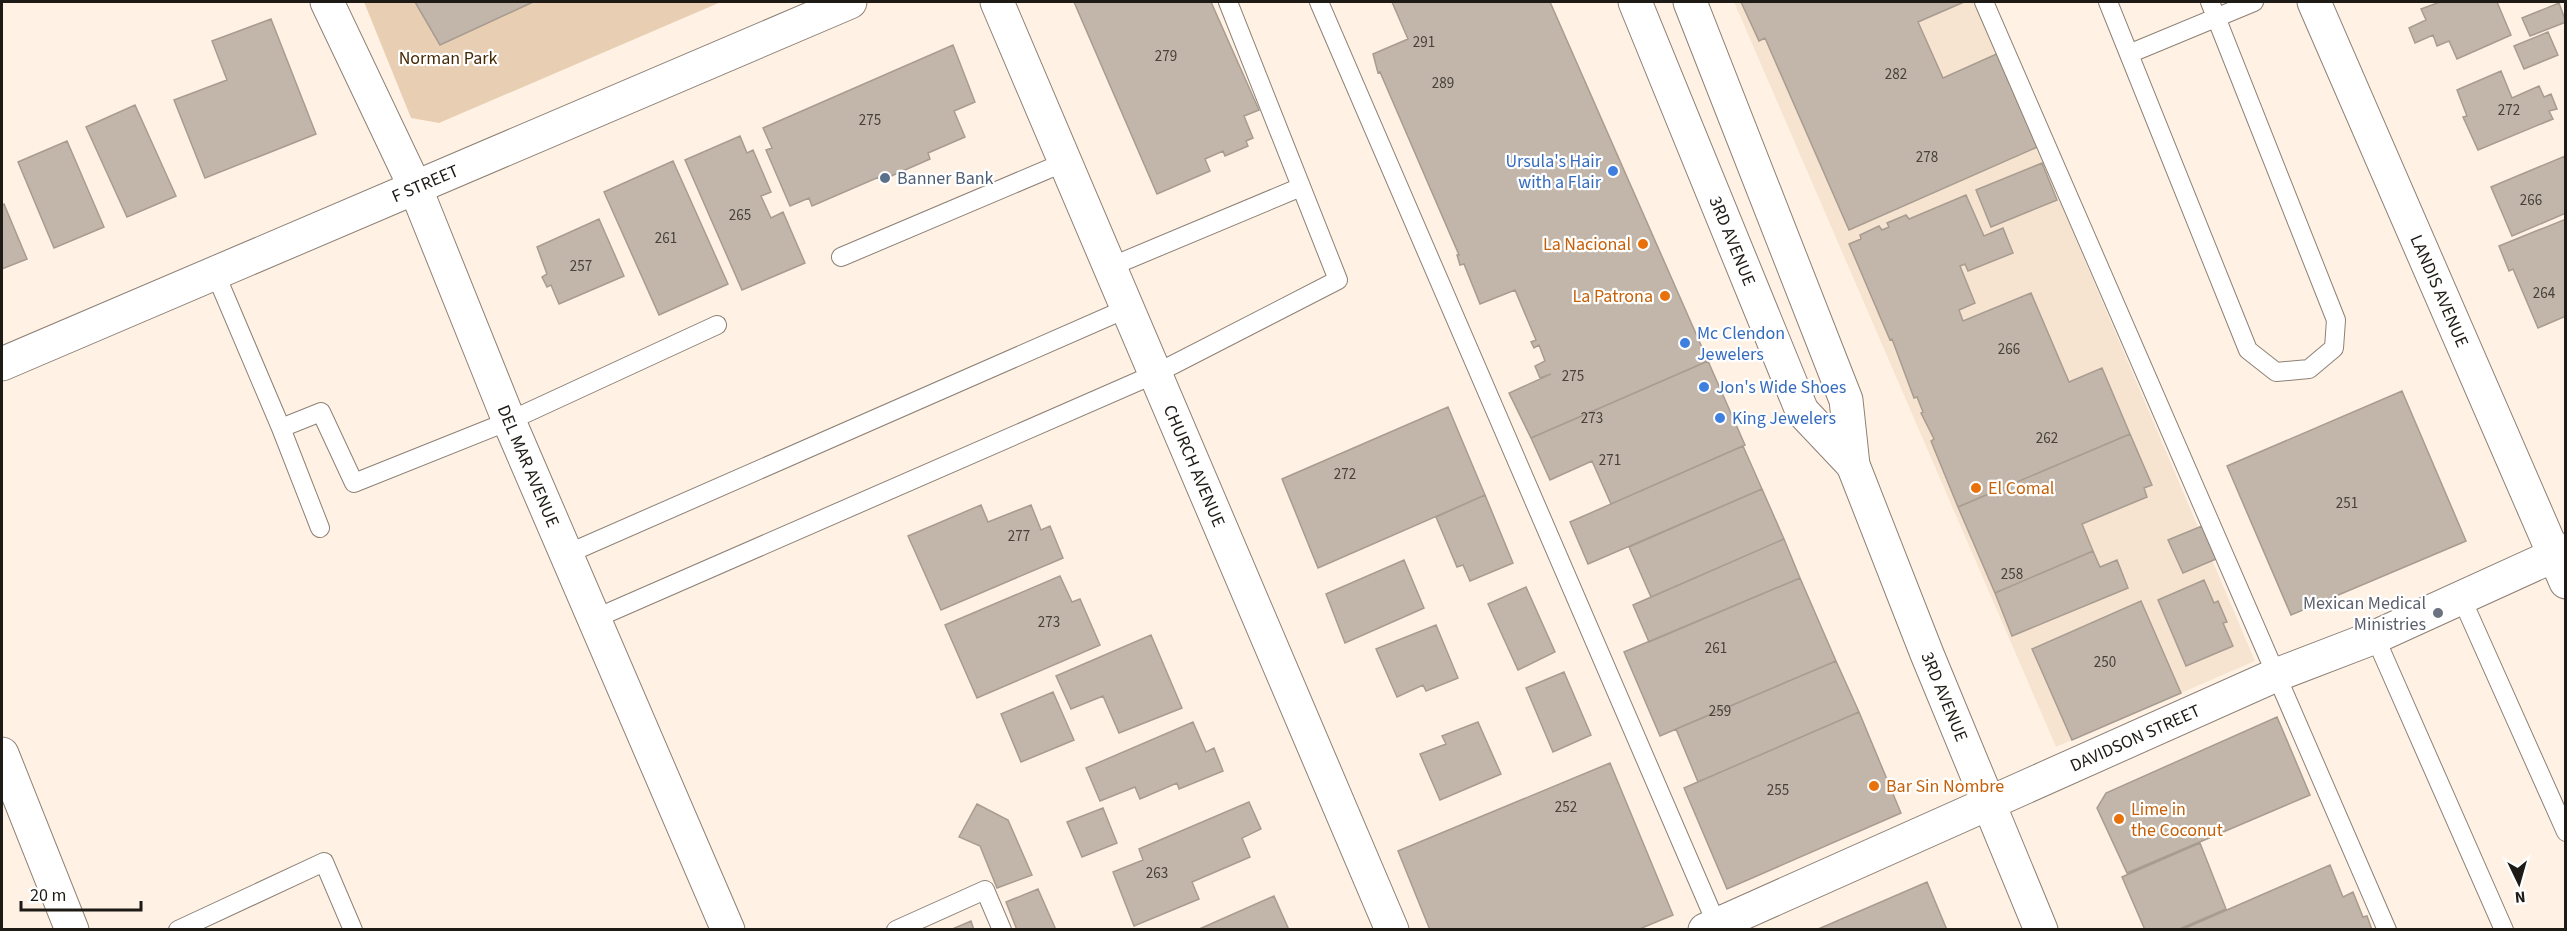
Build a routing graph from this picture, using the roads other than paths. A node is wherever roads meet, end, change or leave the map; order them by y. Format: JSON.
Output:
{"nodes":[{"id":1,"x":327,"y":2,"type":"edge"},
{"id":2,"x":850,"y":2,"type":"edge"},
{"id":3,"x":997,"y":2,"type":"edge"},
{"id":4,"x":1228,"y":2,"type":"edge"},
{"id":5,"x":1319,"y":2,"type":"edge"},
{"id":6,"x":1635,"y":2,"type":"edge"},
{"id":7,"x":1690,"y":2,"type":"edge"},
{"id":8,"x":1984,"y":2,"type":"edge"},
{"id":9,"x":2108,"y":2,"type":"edge"},
{"id":10,"x":2254,"y":2,"type":"edge"},
{"id":11,"x":2313,"y":2,"type":"edge"},
{"id":12,"x":2214,"y":9,"type":"edge"},
{"id":13,"x":804,"y":10,"type":"edge"},
{"id":14,"x":2131,"y":52,"type":"junction"},
{"id":15,"x":1065,"y":162,"type":"junction"},
{"id":16,"x":415,"y":187,"type":"junction"},
{"id":17,"x":1301,"y":187,"type":"junction"},
{"id":18,"x":841,"y":257,"type":"dead end"},
{"id":19,"x":1110,"y":267,"type":"junction"},
{"id":20,"x":216,"y":275,"type":"junction"},
{"id":21,"x":1128,"y":308,"type":"junction"},
{"id":22,"x":717,"y":326,"type":"dead end"},
{"id":23,"x":2,"y":364,"type":"edge"},
{"id":24,"x":1155,"y":374,"type":"junction"},
{"id":25,"x":509,"y":421,"type":"junction"},
{"id":26,"x":281,"y":428,"type":"junction"},
{"id":27,"x":1853,"y":465,"type":"junction"},
{"id":28,"x":320,"y":528,"type":"dead end"},
{"id":29,"x":567,"y":554,"type":"junction"},
{"id":30,"x":2562,"y":563,"type":"edge"},
{"id":31,"x":2461,"y":597,"type":"junction"},
{"id":32,"x":594,"y":619,"type":"junction"},
{"id":33,"x":2375,"y":637,"type":"junction"},
{"id":34,"x":2276,"y":675,"type":"junction"},
{"id":35,"x":2,"y":754,"type":"edge"},
{"id":36,"x":1989,"y":805,"type":"junction"},
{"id":37,"x":2565,"y":832,"type":"edge"},
{"id":38,"x":1711,"y":927,"type":"edge"},
{"id":39,"x":72,"y":930,"type":"edge"},
{"id":40,"x":178,"y":930,"type":"edge"},
{"id":41,"x":353,"y":930,"type":"edge"},
{"id":42,"x":728,"y":930,"type":"edge"},
{"id":43,"x":896,"y":930,"type":"edge"},
{"id":44,"x":1002,"y":930,"type":"edge"},
{"id":45,"x":1392,"y":930,"type":"edge"},
{"id":46,"x":2041,"y":930,"type":"edge"},
{"id":47,"x":2387,"y":930,"type":"edge"},
{"id":48,"x":2504,"y":930,"type":"edge"}],
"edges":[{"from":1,"to":16,"type":"street","name":"DEL MAR AVENUE"},
{"from":2,"to":13,"type":"street","name":"F STREET"},
{"from":3,"to":15,"type":"street","name":"CHURCH AVENUE"},
{"from":4,"to":17,"type":"lane"},
{"from":5,"to":38,"type":"lane"},
{"from":6,"to":27,"type":"street","name":"3RD AVENUE"},
{"from":7,"to":27,"type":"street","name":"3RD AVENUE"},
{"from":8,"to":34,"type":"lane"},
{"from":9,"to":14,"type":"lane"},
{"from":10,"to":12,"type":"lane"},
{"from":11,"to":30,"type":"street","name":"LANDIS AVENUE"},
{"from":12,"to":14,"type":"lane"},
{"from":12,"to":14,"type":"lane"},
{"from":13,"to":16,"type":"street","name":"F STREET"},
{"from":15,"to":18,"type":"lane"},
{"from":15,"to":19,"type":"street","name":"CHURCH AVENUE"},
{"from":16,"to":20,"type":"street","name":"F STREET"},
{"from":16,"to":25,"type":"street","name":"DEL MAR AVENUE"},
{"from":17,"to":19,"type":"lane"},
{"from":17,"to":24,"type":"lane"},
{"from":19,"to":21,"type":"street","name":"CHURCH AVENUE"},
{"from":20,"to":23,"type":"street","name":"F STREET"},
{"from":20,"to":26,"type":"lane"},
{"from":21,"to":24,"type":"street","name":"CHURCH AVENUE"},
{"from":21,"to":29,"type":"lane"},
{"from":22,"to":25,"type":"lane"},
{"from":24,"to":32,"type":"lane"},
{"from":24,"to":45,"type":"street","name":"CHURCH AVENUE"},
{"from":25,"to":26,"type":"lane"},
{"from":25,"to":29,"type":"street","name":"DEL MAR AVENUE"},
{"from":26,"to":28,"type":"lane"},
{"from":27,"to":36,"type":"street","name":"3RD AVENUE"},
{"from":29,"to":32,"type":"street","name":"DEL MAR AVENUE"},
{"from":30,"to":31,"type":"street","name":"DAVIDSON STREET"},
{"from":31,"to":33,"type":"street","name":"DAVIDSON STREET"},
{"from":31,"to":37,"type":"lane"},
{"from":32,"to":42,"type":"street","name":"DEL MAR AVENUE"},
{"from":33,"to":34,"type":"street","name":"DAVIDSON STREET"},
{"from":33,"to":48,"type":"lane"},
{"from":34,"to":36,"type":"street","name":"DAVIDSON STREET"},
{"from":34,"to":47,"type":"lane"},
{"from":35,"to":39,"type":"street"},
{"from":36,"to":38,"type":"street","name":"DAVIDSON STREET"},
{"from":36,"to":46,"type":"street","name":"3RD AVENUE"},
{"from":40,"to":41,"type":"lane"},
{"from":43,"to":44,"type":"lane"}]}
